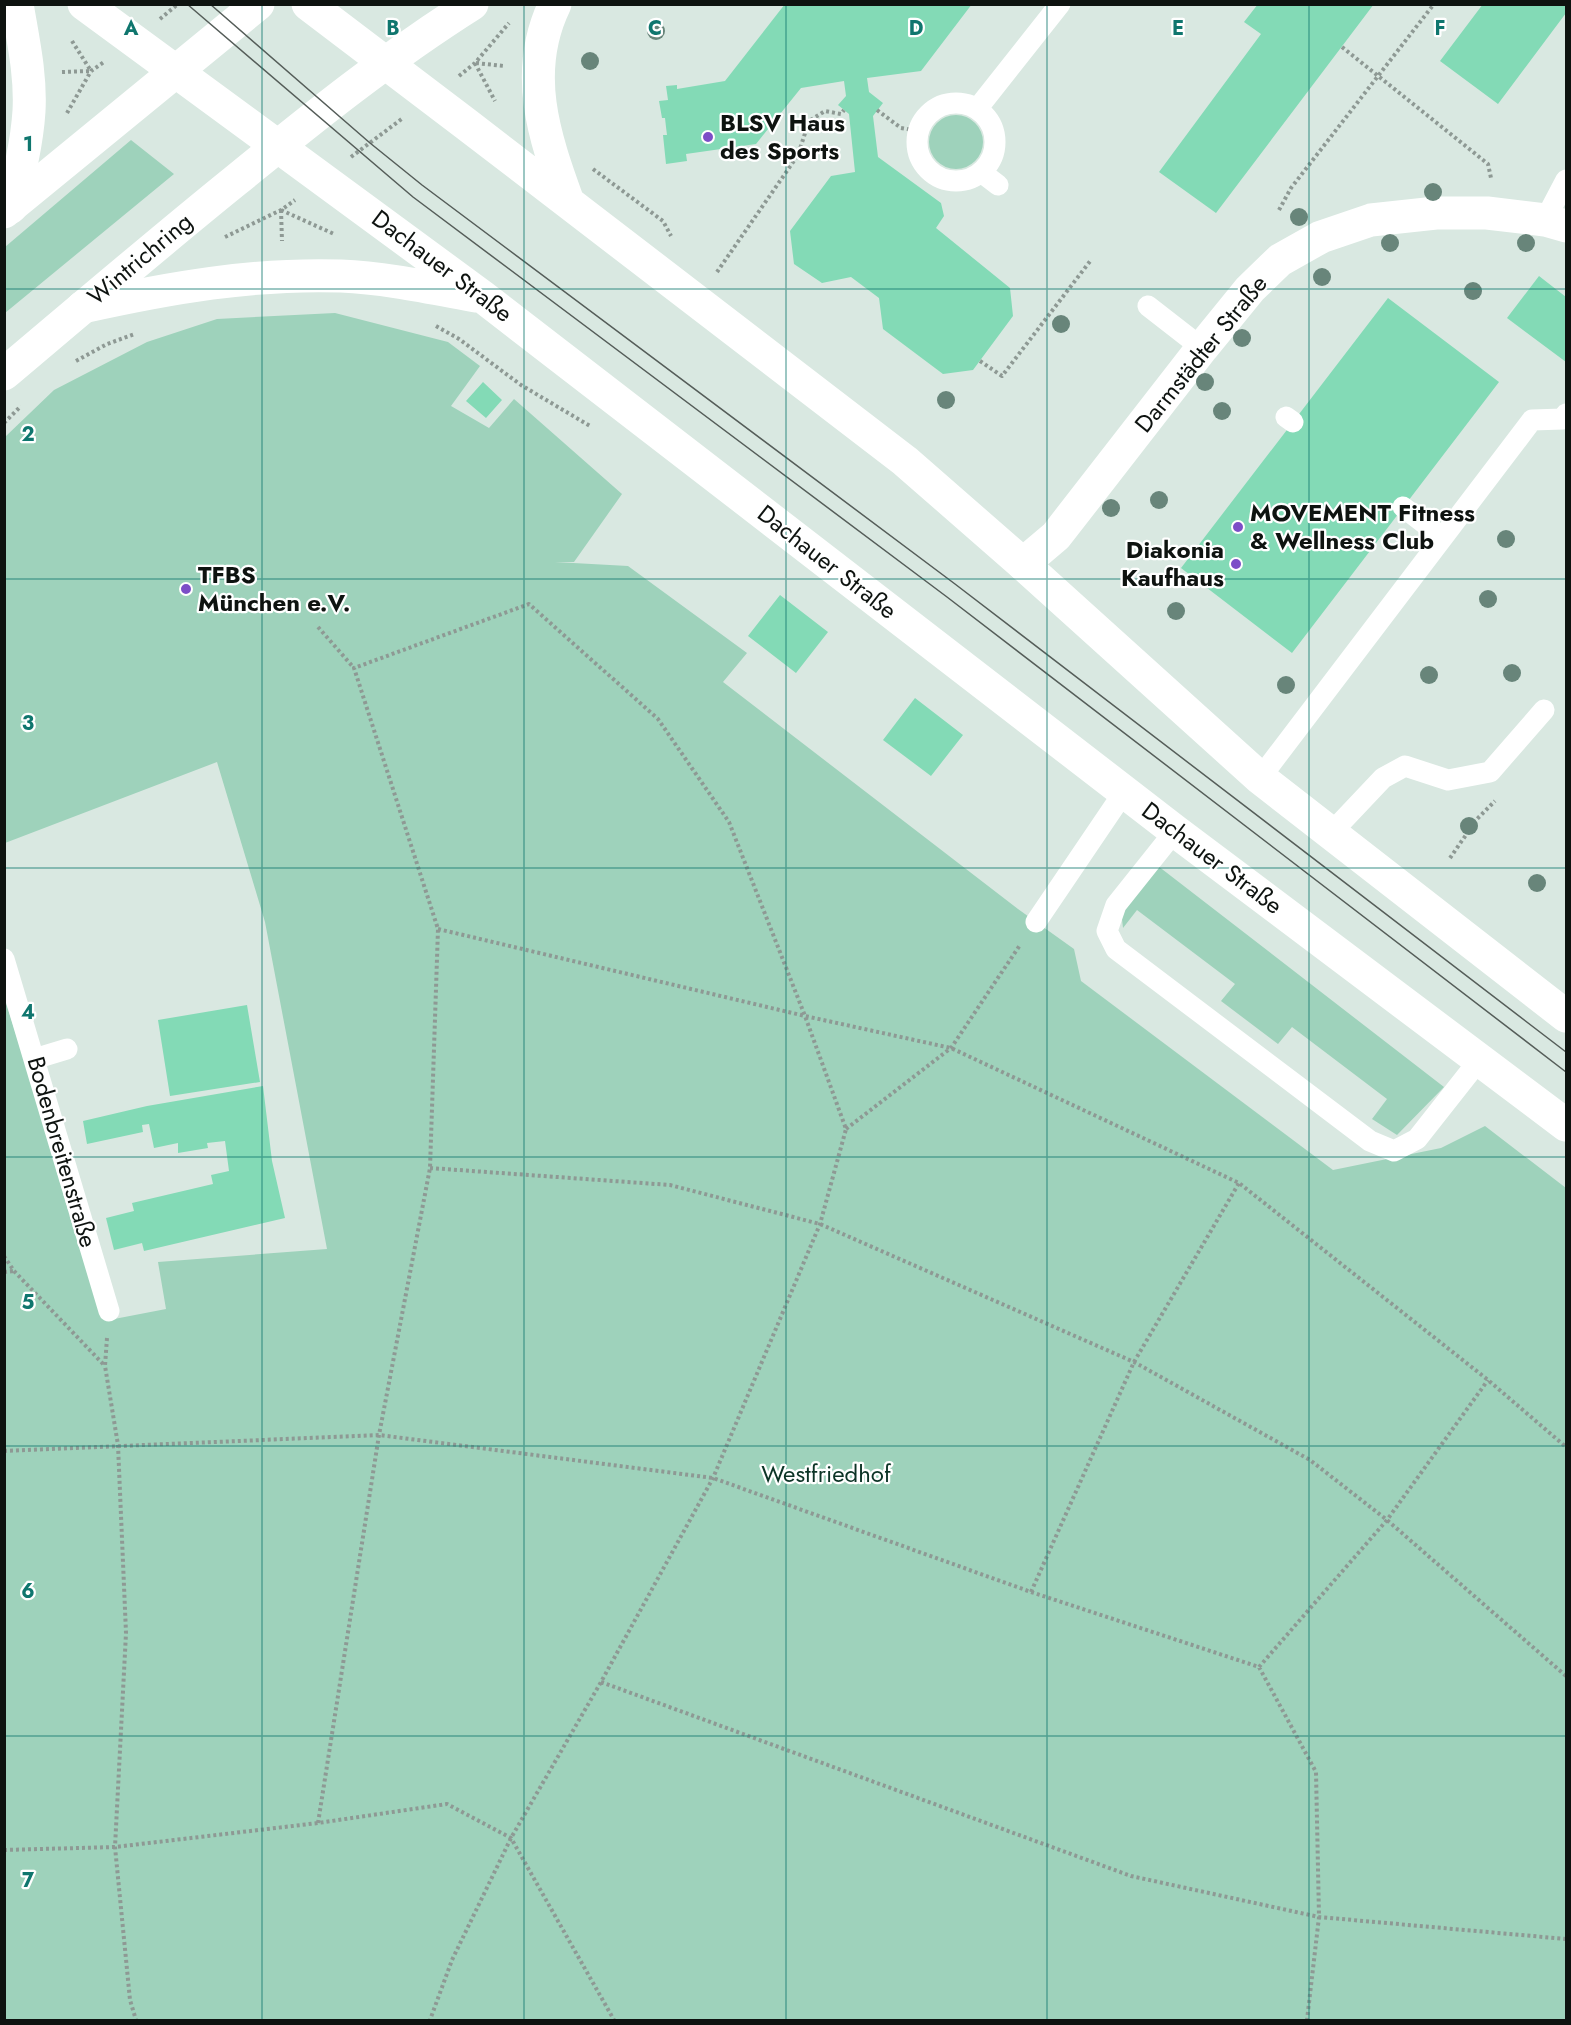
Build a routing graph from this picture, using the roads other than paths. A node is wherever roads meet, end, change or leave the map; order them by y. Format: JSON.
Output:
{"nodes":[{"id":1,"x":17,"y":4,"type":"edge"},
{"id":2,"x":84,"y":4,"type":"edge"},
{"id":3,"x":258,"y":4,"type":"edge"},
{"id":4,"x":308,"y":4,"type":"edge"},
{"id":5,"x":472,"y":4,"type":"edge"},
{"id":6,"x":555,"y":4,"type":"edge"},
{"id":7,"x":1060,"y":4,"type":"edge"},
{"id":8,"x":385,"y":62,"type":"junction"},
{"id":9,"x":176,"y":72,"type":"junction"},
{"id":10,"x":977,"y":109,"type":"junction"},
{"id":11,"x":278,"y":146,"type":"junction"},
{"id":12,"x":1566,"y":180,"type":"edge"},
{"id":13,"x":568,"y":202,"type":"junction"},
{"id":14,"x":8,"y":210,"type":"edge"},
{"id":15,"x":1556,"y":223,"type":"edge"},
{"id":16,"x":483,"y":297,"type":"junction"},
{"id":17,"x":1148,"y":306,"type":"dead end"},
{"id":18,"x":83,"y":307,"type":"junction"},
{"id":19,"x":1202,"y":348,"type":"junction"},
{"id":20,"x":4,"y":374,"type":"edge"},
{"id":21,"x":1566,"y":414,"type":"edge"},
{"id":22,"x":1403,"y":507,"type":"dead end"},
{"id":23,"x":1442,"y":537,"type":"junction"},
{"id":24,"x":1023,"y":564,"type":"junction"},
{"id":25,"x":1544,"y":710,"type":"dead end"},
{"id":26,"x":1260,"y":777,"type":"junction"},
{"id":27,"x":1124,"y":792,"type":"junction"},
{"id":28,"x":1175,"y":831,"type":"junction"},
{"id":29,"x":1331,"y":833,"type":"junction"},
{"id":30,"x":1036,"y":922,"type":"road end"},
{"id":31,"x":4,"y":959,"type":"edge"},
{"id":32,"x":1566,"y":1016,"type":"edge"},
{"id":33,"x":67,"y":1049,"type":"dead end"},
{"id":34,"x":34,"y":1059,"type":"junction"},
{"id":35,"x":1480,"y":1059,"type":"junction"},
{"id":36,"x":1566,"y":1125,"type":"edge"},
{"id":37,"x":109,"y":1311,"type":"dead end"}],
"edges":[{"from":1,"to":14,"type":"main road"},
{"from":2,"to":9,"type":"main road","name":"Dachauer Straße"},
{"from":3,"to":9,"type":"main road"},
{"from":4,"to":8,"type":"main road"},
{"from":5,"to":8,"type":"main road","name":"Wintrichring"},
{"from":6,"to":13,"type":"main road"},
{"from":7,"to":10,"type":"lane"},
{"from":8,"to":11,"type":"main road","name":"Wintrichring"},
{"from":8,"to":13,"type":"main road"},
{"from":9,"to":11,"type":"main road","name":"Dachauer Straße"},
{"from":9,"to":14,"type":"main road"},
{"from":10,"to":10,"type":"lane"},
{"from":11,"to":16,"type":"main road","name":"Dachauer Straße"},
{"from":11,"to":18,"type":"main road","name":"Wintrichring"},
{"from":12,"to":15,"type":"lane"},
{"from":13,"to":24,"type":"main road"},
{"from":15,"to":19,"type":"main road","name":"Darmstädter Straße"},
{"from":16,"to":18,"type":"main road"},
{"from":16,"to":27,"type":"main road","name":"Dachauer Straße"},
{"from":17,"to":19,"type":"lane"},
{"from":18,"to":20,"type":"main road","name":"Wintrichring"},
{"from":19,"to":24,"type":"main road","name":"Darmstädter Straße"},
{"from":21,"to":23,"type":"lane"},
{"from":22,"to":23,"type":"lane"},
{"from":23,"to":26,"type":"lane"},
{"from":24,"to":26,"type":"main road"},
{"from":25,"to":29,"type":"lane"},
{"from":26,"to":29,"type":"main road"},
{"from":27,"to":28,"type":"main road","name":"Dachauer Straße"},
{"from":27,"to":30,"type":"lane"},
{"from":28,"to":35,"type":"main road","name":"Dachauer Straße"},
{"from":28,"to":35,"type":"lane"},
{"from":29,"to":32,"type":"main road"},
{"from":31,"to":34,"type":"lane","name":"Bodenbreitenstraße"},
{"from":33,"to":34,"type":"lane"},
{"from":34,"to":37,"type":"lane","name":"Bodenbreitenstraße"},
{"from":35,"to":36,"type":"main road","name":"Dachauer Straße"}]}
